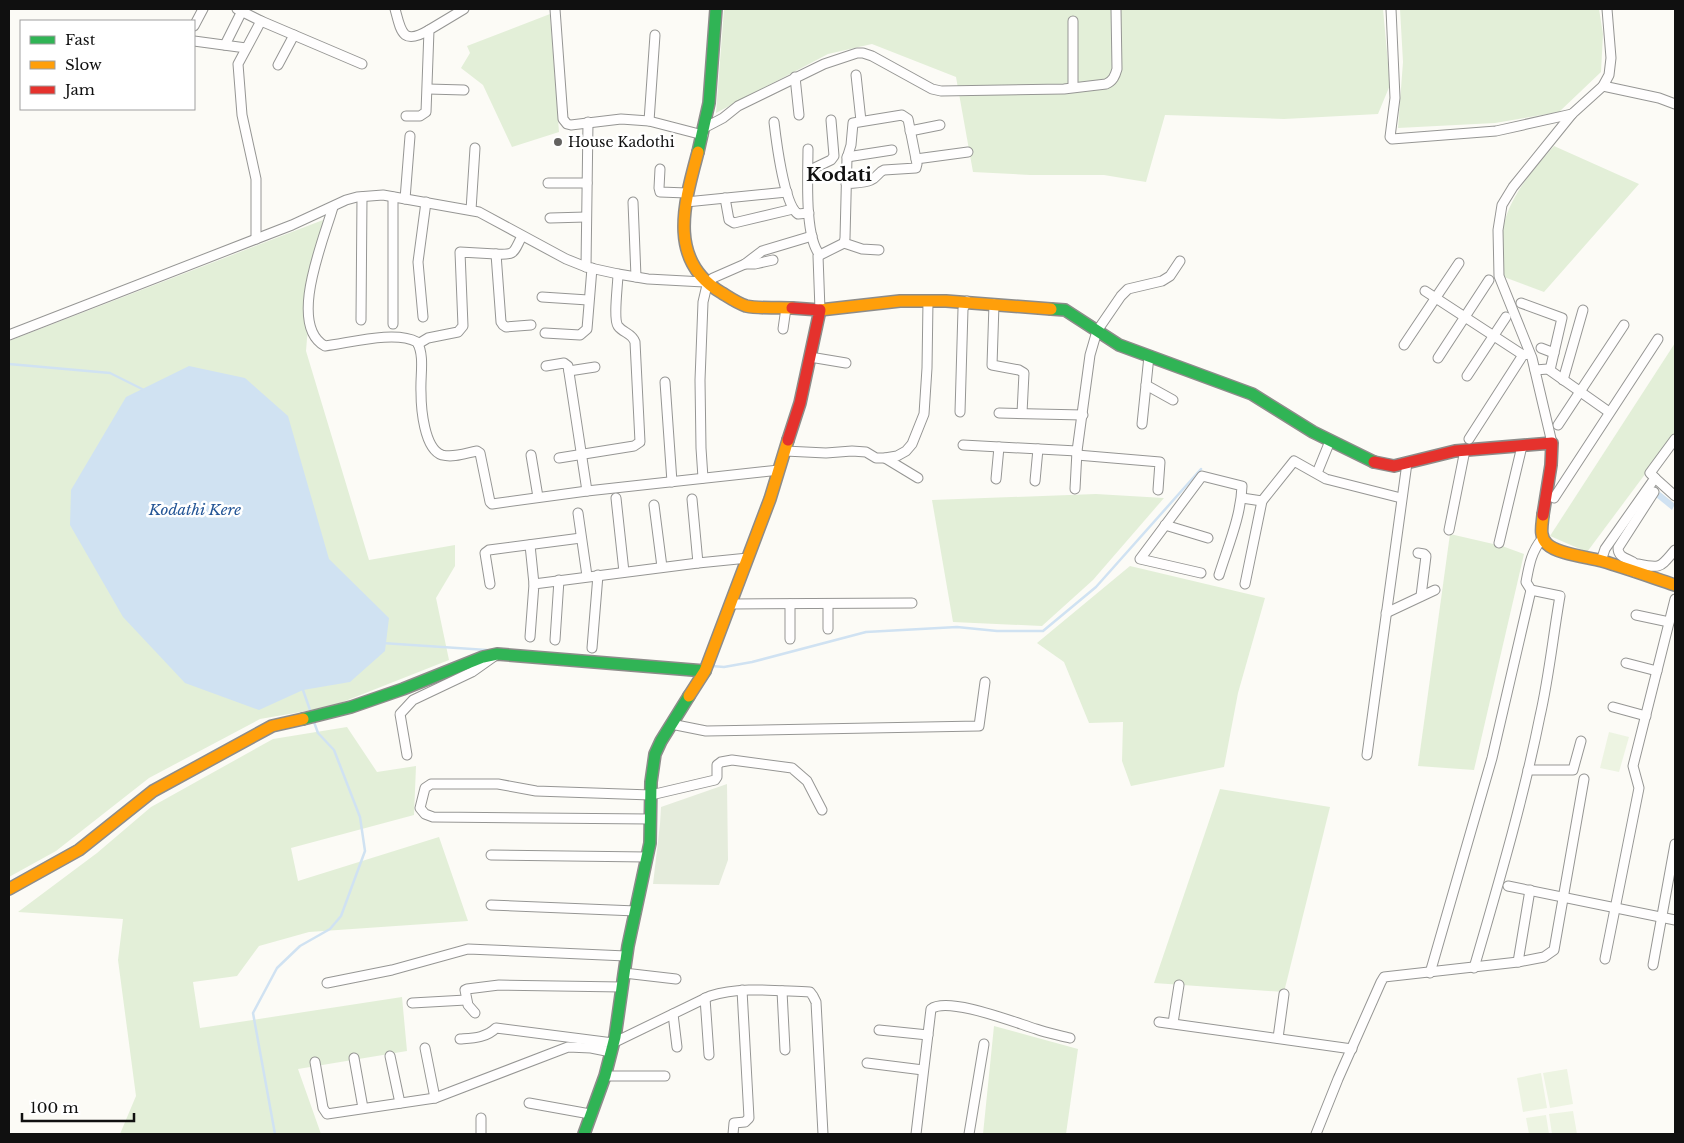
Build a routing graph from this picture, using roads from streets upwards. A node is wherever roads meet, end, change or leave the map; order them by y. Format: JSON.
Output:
{"nodes":[{"id":1,"x":203,"y":9,"type":"edge"},
{"id":2,"x":395,"y":9,"type":"edge"},
{"id":3,"x":464,"y":9,"type":"edge"},
{"id":4,"x":555,"y":9,"type":"edge"},
{"id":5,"x":716,"y":9,"type":"edge"},
{"id":6,"x":1116,"y":9,"type":"edge"},
{"id":7,"x":1391,"y":9,"type":"edge"},
{"id":8,"x":1607,"y":9,"type":"edge"},
{"id":9,"x":239,"y":10,"type":"edge"},
{"id":10,"x":261,"y":21,"type":"junction"},
{"id":11,"x":1073,"y":21,"type":"dead end"},
{"id":12,"x":195,"y":24,"type":"edge"},
{"id":13,"x":429,"y":30,"type":"junction"},
{"id":14,"x":294,"y":35,"type":"junction"},
{"id":15,"x":655,"y":35,"type":"dead end"},
{"id":16,"x":195,"y":41,"type":"edge"},
{"id":17,"x":225,"y":45,"type":"junction"},
{"id":18,"x":246,"y":48,"type":"junction"},
{"id":19,"x":362,"y":64,"type":"dead end"},
{"id":20,"x":278,"y":66,"type":"dead end"},
{"id":21,"x":856,"y":75,"type":"dead end"},
{"id":22,"x":795,"y":77,"type":"junction"},
{"id":23,"x":1603,"y":86,"type":"junction"},
{"id":24,"x":1073,"y":88,"type":"junction"},
{"id":25,"x":428,"y":89,"type":"junction"},
{"id":26,"x":464,"y":90,"type":"dead end"},
{"id":27,"x":1675,"y":104,"type":"edge"},
{"id":28,"x":1572,"y":114,"type":"junction"},
{"id":29,"x":799,"y":115,"type":"dead end"},
{"id":30,"x":406,"y":116,"type":"dead end"},
{"id":31,"x":831,"y":120,"type":"dead end"},
{"id":32,"x":649,"y":121,"type":"junction"},
{"id":33,"x":861,"y":121,"type":"junction"},
{"id":34,"x":588,"y":122,"type":"junction"},
{"id":35,"x":774,"y":122,"type":"dead end"},
{"id":36,"x":940,"y":125,"type":"dead end"},
{"id":37,"x":703,"y":132,"type":"junction"},
{"id":38,"x":910,"y":132,"type":"junction"},
{"id":39,"x":410,"y":136,"type":"dead end"},
{"id":40,"x":475,"y":148,"type":"dead end"},
{"id":41,"x":808,"y":149,"type":"dead end"},
{"id":42,"x":892,"y":150,"type":"dead end"},
{"id":43,"x":968,"y":152,"type":"dead end"},
{"id":44,"x":847,"y":156,"type":"junction"},
{"id":45,"x":916,"y":159,"type":"junction"},
{"id":46,"x":660,"y":169,"type":"dead end"},
{"id":47,"x":808,"y":171,"type":"junction"},
{"id":48,"x":548,"y":183,"type":"dead end"},
{"id":49,"x":587,"y":183,"type":"junction"},
{"id":50,"x":846,"y":184,"type":"junction"},
{"id":51,"x":787,"y":192,"type":"junction"},
{"id":52,"x":362,"y":197,"type":"junction"},
{"id":53,"x":393,"y":197,"type":"junction"},
{"id":54,"x":686,"y":198,"type":"junction"},
{"id":55,"x":725,"y":198,"type":"junction"},
{"id":56,"x":405,"y":199,"type":"junction"},
{"id":57,"x":426,"y":202,"type":"junction"},
{"id":58,"x":633,"y":202,"type":"dead end"},
{"id":59,"x":333,"y":207,"type":"junction"},
{"id":60,"x":793,"y":209,"type":"junction"},
{"id":61,"x":471,"y":210,"type":"junction"},
{"id":62,"x":809,"y":213,"type":"junction"},
{"id":63,"x":586,"y":217,"type":"junction"},
{"id":64,"x":550,"y":218,"type":"dead end"},
{"id":65,"x":522,"y":236,"type":"junction"},
{"id":66,"x":812,"y":236,"type":"junction"},
{"id":67,"x":256,"y":239,"type":"junction"},
{"id":68,"x":844,"y":243,"type":"junction"},
{"id":69,"x":879,"y":250,"type":"dead end"},
{"id":70,"x":496,"y":254,"type":"junction"},
{"id":71,"x":820,"y":255,"type":"junction"},
{"id":72,"x":773,"y":260,"type":"dead end"},
{"id":73,"x":1180,"y":261,"type":"dead end"},
{"id":74,"x":1459,"y":263,"type":"dead end"},
{"id":75,"x":745,"y":264,"type":"junction"},
{"id":76,"x":589,"y":267,"type":"junction"},
{"id":77,"x":618,"y":274,"type":"junction"},
{"id":78,"x":636,"y":277,"type":"junction"},
{"id":79,"x":1489,"y":280,"type":"dead end"},
{"id":80,"x":706,"y":284,"type":"junction"},
{"id":81,"x":1425,"y":291,"type":"dead end"},
{"id":82,"x":542,"y":297,"type":"dead end"},
{"id":83,"x":1435,"y":298,"type":"junction"},
{"id":84,"x":588,"y":300,"type":"junction"},
{"id":85,"x":928,"y":301,"type":"junction"},
{"id":86,"x":967,"y":302,"type":"junction"},
{"id":87,"x":1521,"y":303,"type":"dead end"},
{"id":88,"x":994,"y":304,"type":"junction"},
{"id":89,"x":786,"y":308,"type":"junction"},
{"id":90,"x":820,"y":310,"type":"junction"},
{"id":91,"x":1583,"y":310,"type":"dead end"},
{"id":92,"x":423,"y":317,"type":"dead end"},
{"id":93,"x":1464,"y":317,"type":"junction"},
{"id":94,"x":1506,"y":317,"type":"dead end"},
{"id":95,"x":361,"y":320,"type":"dead end"},
{"id":96,"x":393,"y":324,"type":"dead end"},
{"id":97,"x":531,"y":325,"type":"dead end"},
{"id":98,"x":1624,"y":325,"type":"dead end"},
{"id":99,"x":783,"y":329,"type":"dead end"},
{"id":100,"x":1097,"y":331,"type":"junction"},
{"id":101,"x":545,"y":333,"type":"dead end"},
{"id":102,"x":9,"y":334,"type":"edge"},
{"id":103,"x":1493,"y":336,"type":"junction"},
{"id":104,"x":1658,"y":339,"type":"dead end"},
{"id":105,"x":418,"y":344,"type":"junction"},
{"id":106,"x":1404,"y":345,"type":"dead end"},
{"id":107,"x":1541,"y":348,"type":"dead end"},
{"id":108,"x":1554,"y":353,"type":"junction"},
{"id":109,"x":1526,"y":354,"type":"junction"},
{"id":110,"x":1149,"y":356,"type":"junction"},
{"id":111,"x":810,"y":357,"type":"junction"},
{"id":112,"x":1438,"y":358,"type":"dead end"},
{"id":113,"x":846,"y":363,"type":"dead end"},
{"id":114,"x":546,"y":366,"type":"dead end"},
{"id":115,"x":595,"y":366,"type":"dead end"},
{"id":116,"x":1535,"y":370,"type":"junction"},
{"id":117,"x":1550,"y":370,"type":"junction"},
{"id":118,"x":569,"y":371,"type":"junction"},
{"id":119,"x":1467,"y":376,"type":"dead end"},
{"id":120,"x":1563,"y":380,"type":"junction"},
{"id":121,"x":665,"y":382,"type":"dead end"},
{"id":122,"x":1146,"y":384,"type":"junction"},
{"id":123,"x":1581,"y":392,"type":"junction"},
{"id":124,"x":1173,"y":400,"type":"dead end"},
{"id":125,"x":960,"y":412,"type":"dead end"},
{"id":126,"x":1609,"y":412,"type":"junction"},
{"id":127,"x":999,"y":413,"type":"dead end"},
{"id":128,"x":1022,"y":413,"type":"junction"},
{"id":129,"x":1083,"y":415,"type":"junction"},
{"id":130,"x":1142,"y":424,"type":"dead end"},
{"id":131,"x":1558,"y":425,"type":"dead end"},
{"id":132,"x":1675,"y":439,"type":"edge"},
{"id":133,"x":1330,"y":441,"type":"junction"},
{"id":134,"x":1552,"y":443,"type":"junction"},
{"id":135,"x":963,"y":445,"type":"dead end"},
{"id":136,"x":1467,"y":445,"type":"junction"},
{"id":137,"x":1522,"y":446,"type":"junction"},
{"id":138,"x":999,"y":447,"type":"junction"},
{"id":139,"x":1038,"y":449,"type":"junction"},
{"id":140,"x":785,"y":451,"type":"junction"},
{"id":141,"x":1077,"y":453,"type":"junction"},
{"id":142,"x":581,"y":454,"type":"junction"},
{"id":143,"x":531,"y":455,"type":"dead end"},
{"id":144,"x":559,"y":458,"type":"dead end"},
{"id":145,"x":885,"y":458,"type":"junction"},
{"id":146,"x":1407,"y":463,"type":"junction"},
{"id":147,"x":779,"y":470,"type":"junction"},
{"id":148,"x":1317,"y":473,"type":"junction"},
{"id":149,"x":702,"y":478,"type":"junction"},
{"id":150,"x":918,"y":478,"type":"dead end"},
{"id":151,"x":996,"y":478,"type":"dead end"},
{"id":152,"x":1654,"y":478,"type":"junction"},
{"id":153,"x":1035,"y":480,"type":"dead end"},
{"id":154,"x":672,"y":482,"type":"junction"},
{"id":155,"x":1075,"y":489,"type":"dead end"},
{"id":156,"x":1158,"y":490,"type":"dead end"},
{"id":157,"x":587,"y":491,"type":"junction"},
{"id":158,"x":1654,"y":492,"type":"dead end"},
{"id":159,"x":1675,"y":496,"type":"edge"},
{"id":160,"x":538,"y":497,"type":"junction"},
{"id":161,"x":616,"y":498,"type":"dead end"},
{"id":162,"x":1242,"y":498,"type":"junction"},
{"id":163,"x":1401,"y":498,"type":"junction"},
{"id":164,"x":1554,"y":498,"type":"dead end"},
{"id":165,"x":692,"y":499,"type":"dead end"},
{"id":166,"x":1262,"y":500,"type":"junction"},
{"id":167,"x":654,"y":504,"type":"dead end"},
{"id":168,"x":578,"y":513,"type":"dead end"},
{"id":169,"x":1166,"y":526,"type":"junction"},
{"id":170,"x":1449,"y":530,"type":"dead end"},
{"id":171,"x":581,"y":538,"type":"junction"},
{"id":172,"x":1208,"y":538,"type":"dead end"},
{"id":173,"x":1542,"y":539,"type":"junction"},
{"id":174,"x":1499,"y":543,"type":"dead end"},
{"id":175,"x":530,"y":545,"type":"junction"},
{"id":176,"x":1675,"y":550,"type":"edge"},
{"id":177,"x":1418,"y":553,"type":"dead end"},
{"id":178,"x":748,"y":558,"type":"junction"},
{"id":179,"x":1602,"y":561,"type":"junction"},
{"id":180,"x":698,"y":563,"type":"junction"},
{"id":181,"x":662,"y":567,"type":"junction"},
{"id":182,"x":1634,"y":567,"type":"junction"},
{"id":183,"x":624,"y":572,"type":"junction"},
{"id":184,"x":1201,"y":573,"type":"dead end"},
{"id":185,"x":598,"y":575,"type":"junction"},
{"id":186,"x":1219,"y":575,"type":"dead end"},
{"id":187,"x":587,"y":576,"type":"junction"},
{"id":188,"x":559,"y":580,"type":"junction"},
{"id":189,"x":490,"y":584,"type":"dead end"},
{"id":190,"x":534,"y":584,"type":"junction"},
{"id":191,"x":1245,"y":584,"type":"dead end"},
{"id":192,"x":1675,"y":586,"type":"edge"},
{"id":193,"x":1435,"y":590,"type":"dead end"},
{"id":194,"x":1531,"y":590,"type":"junction"},
{"id":195,"x":1422,"y":596,"type":"junction"},
{"id":196,"x":1675,"y":599,"type":"edge"},
{"id":197,"x":912,"y":603,"type":"dead end"},
{"id":198,"x":731,"y":604,"type":"junction"},
{"id":199,"x":790,"y":604,"type":"junction"},
{"id":200,"x":828,"y":604,"type":"junction"},
{"id":201,"x":1386,"y":613,"type":"junction"},
{"id":202,"x":1636,"y":615,"type":"dead end"},
{"id":203,"x":1669,"y":622,"type":"junction"},
{"id":204,"x":828,"y":629,"type":"dead end"},
{"id":205,"x":530,"y":637,"type":"dead end"},
{"id":206,"x":790,"y":639,"type":"dead end"},
{"id":207,"x":555,"y":640,"type":"dead end"},
{"id":208,"x":592,"y":648,"type":"dead end"},
{"id":209,"x":497,"y":654,"type":"junction"},
{"id":210,"x":1626,"y":663,"type":"dead end"},
{"id":211,"x":705,"y":671,"type":"junction"},
{"id":212,"x":1657,"y":671,"type":"junction"},
{"id":213,"x":986,"y":682,"type":"dead end"},
{"id":214,"x":1614,"y":707,"type":"dead end"},
{"id":215,"x":1646,"y":716,"type":"junction"},
{"id":216,"x":671,"y":724,"type":"junction"},
{"id":217,"x":1581,"y":741,"type":"dead end"},
{"id":218,"x":407,"y":755,"type":"dead end"},
{"id":219,"x":1367,"y":755,"type":"dead end"},
{"id":220,"x":1528,"y":770,"type":"junction"},
{"id":221,"x":1584,"y":779,"type":"dead end"},
{"id":222,"x":651,"y":795,"type":"junction"},
{"id":223,"x":822,"y":810,"type":"dead end"},
{"id":224,"x":650,"y":819,"type":"junction"},
{"id":225,"x":1675,"y":844,"type":"edge"},
{"id":226,"x":491,"y":855,"type":"dead end"},
{"id":227,"x":647,"y":857,"type":"junction"},
{"id":228,"x":1508,"y":886,"type":"dead end"},
{"id":229,"x":9,"y":889,"type":"edge"},
{"id":230,"x":1530,"y":890,"type":"junction"},
{"id":231,"x":1562,"y":897,"type":"junction"},
{"id":232,"x":491,"y":906,"type":"dead end"},
{"id":233,"x":1615,"y":908,"type":"junction"},
{"id":234,"x":636,"y":911,"type":"junction"},
{"id":235,"x":1662,"y":917,"type":"junction"},
{"id":236,"x":1675,"y":920,"type":"edge"},
{"id":237,"x":626,"y":956,"type":"junction"},
{"id":238,"x":1605,"y":959,"type":"dead end"},
{"id":239,"x":1518,"y":962,"type":"junction"},
{"id":240,"x":1653,"y":965,"type":"dead end"},
{"id":241,"x":1474,"y":968,"type":"junction"},
{"id":242,"x":624,"y":973,"type":"junction"},
{"id":243,"x":1430,"y":973,"type":"junction"},
{"id":244,"x":676,"y":979,"type":"dead end"},
{"id":245,"x":327,"y":983,"type":"dead end"},
{"id":246,"x":1179,"y":985,"type":"dead end"},
{"id":247,"x":622,"y":987,"type":"junction"},
{"id":248,"x":742,"y":990,"type":"junction"},
{"id":249,"x":782,"y":991,"type":"junction"},
{"id":250,"x":1284,"y":994,"type":"dead end"},
{"id":251,"x":705,"y":998,"type":"junction"},
{"id":252,"x":466,"y":1000,"type":"junction"},
{"id":253,"x":412,"y":1003,"type":"dead end"},
{"id":254,"x":475,"y":1013,"type":"dead end"},
{"id":255,"x":673,"y":1014,"type":"junction"},
{"id":256,"x":1158,"y":1022,"type":"dead end"},
{"id":257,"x":1173,"y":1024,"type":"junction"},
{"id":258,"x":879,"y":1030,"type":"dead end"},
{"id":259,"x":928,"y":1035,"type":"junction"},
{"id":260,"x":1070,"y":1038,"type":"dead end"},
{"id":261,"x":1278,"y":1038,"type":"junction"},
{"id":262,"x":460,"y":1039,"type":"dead end"},
{"id":263,"x":984,"y":1044,"type":"dead end"},
{"id":264,"x":612,"y":1047,"type":"junction"},
{"id":265,"x":677,"y":1047,"type":"dead end"},
{"id":266,"x":426,"y":1048,"type":"dead end"},
{"id":267,"x":1352,"y":1049,"type":"junction"},
{"id":268,"x":785,"y":1050,"type":"dead end"},
{"id":269,"x":390,"y":1056,"type":"dead end"},
{"id":270,"x":709,"y":1056,"type":"dead end"},
{"id":271,"x":354,"y":1058,"type":"dead end"},
{"id":272,"x":315,"y":1062,"type":"dead end"},
{"id":273,"x":867,"y":1063,"type":"dead end"},
{"id":274,"x":923,"y":1070,"type":"junction"},
{"id":275,"x":605,"y":1076,"type":"junction"},
{"id":276,"x":665,"y":1076,"type":"dead end"},
{"id":277,"x":435,"y":1098,"type":"junction"},
{"id":278,"x":400,"y":1103,"type":"junction"},
{"id":279,"x":529,"y":1103,"type":"dead end"},
{"id":280,"x":363,"y":1108,"type":"junction"},
{"id":281,"x":590,"y":1114,"type":"junction"},
{"id":282,"x":481,"y":1118,"type":"dead end"},
{"id":283,"x":481,"y":1134,"type":"edge"},
{"id":284,"x":584,"y":1134,"type":"edge"},
{"id":285,"x":733,"y":1134,"type":"edge"},
{"id":286,"x":823,"y":1134,"type":"edge"},
{"id":287,"x":916,"y":1134,"type":"edge"},
{"id":288,"x":969,"y":1134,"type":"edge"},
{"id":289,"x":1316,"y":1134,"type":"edge"}],
"edges":[{"from":1,"to":12,"type":"street"},
{"from":2,"to":13,"type":"street"},
{"from":3,"to":13,"type":"street"},
{"from":4,"to":34,"type":"street"},
{"from":5,"to":37,"type":"street"},
{"from":6,"to":24,"type":"street"},
{"from":7,"to":28,"type":"street"},
{"from":8,"to":23,"type":"street"},
{"from":9,"to":10,"type":"street"},
{"from":9,"to":17,"type":"street"},
{"from":10,"to":14,"type":"street"},
{"from":10,"to":18,"type":"street"},
{"from":11,"to":24,"type":"street"},
{"from":13,"to":25,"type":"street"},
{"from":14,"to":19,"type":"street"},
{"from":14,"to":20,"type":"street"},
{"from":15,"to":32,"type":"street"},
{"from":16,"to":17,"type":"street"},
{"from":17,"to":18,"type":"street"},
{"from":18,"to":67,"type":"street"},
{"from":21,"to":33,"type":"street"},
{"from":22,"to":24,"type":"street"},
{"from":22,"to":29,"type":"street"},
{"from":22,"to":37,"type":"street"},
{"from":23,"to":27,"type":"street"},
{"from":23,"to":28,"type":"street"},
{"from":25,"to":26,"type":"street"},
{"from":25,"to":30,"type":"street"},
{"from":28,"to":109,"type":"street"},
{"from":31,"to":47,"type":"street"},
{"from":32,"to":34,"type":"street"},
{"from":32,"to":37,"type":"street"},
{"from":33,"to":38,"type":"street"},
{"from":33,"to":44,"type":"street"},
{"from":34,"to":49,"type":"street"},
{"from":35,"to":51,"type":"street"},
{"from":36,"to":38,"type":"street"},
{"from":37,"to":54,"type":"street"},
{"from":38,"to":45,"type":"street"},
{"from":39,"to":56,"type":"street"},
{"from":40,"to":61,"type":"street"},
{"from":41,"to":47,"type":"street"},
{"from":42,"to":44,"type":"street"},
{"from":43,"to":45,"type":"street"},
{"from":44,"to":50,"type":"street"},
{"from":45,"to":50,"type":"street"},
{"from":46,"to":54,"type":"street"},
{"from":47,"to":62,"type":"street"},
{"from":48,"to":49,"type":"street"},
{"from":49,"to":63,"type":"street"},
{"from":50,"to":68,"type":"street"},
{"from":51,"to":55,"type":"street"},
{"from":51,"to":60,"type":"street"},
{"from":52,"to":53,"type":"street"},
{"from":52,"to":59,"type":"street"},
{"from":52,"to":95,"type":"street"},
{"from":53,"to":56,"type":"street"},
{"from":53,"to":96,"type":"street"},
{"from":54,"to":55,"type":"street"},
{"from":54,"to":80,"type":"street"},
{"from":55,"to":60,"type":"street"},
{"from":56,"to":57,"type":"street"},
{"from":57,"to":61,"type":"street"},
{"from":57,"to":92,"type":"street"},
{"from":58,"to":78,"type":"street"},
{"from":59,"to":67,"type":"street"},
{"from":59,"to":105,"type":"street"},
{"from":60,"to":62,"type":"street"},
{"from":61,"to":65,"type":"street"},
{"from":62,"to":66,"type":"street"},
{"from":63,"to":64,"type":"street"},
{"from":63,"to":76,"type":"street"},
{"from":65,"to":70,"type":"street"},
{"from":65,"to":76,"type":"street"},
{"from":66,"to":71,"type":"street"},
{"from":66,"to":75,"type":"street"},
{"from":67,"to":102,"type":"street"},
{"from":68,"to":69,"type":"street"},
{"from":68,"to":71,"type":"street"},
{"from":70,"to":97,"type":"street"},
{"from":70,"to":105,"type":"street"},
{"from":71,"to":90,"type":"street"},
{"from":72,"to":75,"type":"street"},
{"from":73,"to":100,"type":"street"},
{"from":74,"to":83,"type":"street"},
{"from":75,"to":80,"type":"street"},
{"from":76,"to":77,"type":"street"},
{"from":76,"to":84,"type":"street"},
{"from":77,"to":78,"type":"street"},
{"from":77,"to":142,"type":"street"},
{"from":78,"to":80,"type":"street"},
{"from":79,"to":93,"type":"street"},
{"from":80,"to":89,"type":"street"},
{"from":80,"to":149,"type":"street"},
{"from":81,"to":83,"type":"street"},
{"from":82,"to":84,"type":"street"},
{"from":83,"to":93,"type":"street"},
{"from":83,"to":106,"type":"street"},
{"from":84,"to":101,"type":"street"},
{"from":85,"to":86,"type":"street"},
{"from":85,"to":90,"type":"street"},
{"from":85,"to":145,"type":"street"},
{"from":86,"to":88,"type":"street"},
{"from":86,"to":125,"type":"street"},
{"from":87,"to":108,"type":"street"},
{"from":88,"to":100,"type":"street"},
{"from":88,"to":128,"type":"street"},
{"from":89,"to":90,"type":"street"},
{"from":89,"to":99,"type":"street"},
{"from":90,"to":111,"type":"street"},
{"from":91,"to":120,"type":"street"},
{"from":93,"to":103,"type":"street"},
{"from":93,"to":112,"type":"street"},
{"from":94,"to":103,"type":"street"},
{"from":98,"to":123,"type":"street"},
{"from":100,"to":110,"type":"street"},
{"from":100,"to":129,"type":"street"},
{"from":103,"to":109,"type":"street"},
{"from":103,"to":119,"type":"street"},
{"from":104,"to":126,"type":"street"},
{"from":105,"to":160,"type":"street"},
{"from":107,"to":108,"type":"street"},
{"from":108,"to":117,"type":"street"},
{"from":109,"to":116,"type":"street"},
{"from":109,"to":136,"type":"street"},
{"from":110,"to":122,"type":"street"},
{"from":110,"to":133,"type":"street"},
{"from":111,"to":113,"type":"street"},
{"from":111,"to":140,"type":"street"},
{"from":114,"to":118,"type":"street"},
{"from":115,"to":118,"type":"street"},
{"from":116,"to":117,"type":"street"},
{"from":116,"to":134,"type":"street"},
{"from":117,"to":120,"type":"street"},
{"from":118,"to":142,"type":"street"},
{"from":120,"to":123,"type":"street"},
{"from":121,"to":154,"type":"street"},
{"from":122,"to":124,"type":"street"},
{"from":122,"to":130,"type":"street"},
{"from":123,"to":126,"type":"street"},
{"from":123,"to":131,"type":"street"},
{"from":126,"to":164,"type":"street"},
{"from":127,"to":128,"type":"street"},
{"from":128,"to":129,"type":"street"},
{"from":129,"to":141,"type":"street"},
{"from":132,"to":152,"type":"street"},
{"from":133,"to":146,"type":"street"},
{"from":133,"to":148,"type":"street"},
{"from":134,"to":137,"type":"street"},
{"from":134,"to":173,"type":"street"},
{"from":135,"to":138,"type":"street"},
{"from":136,"to":137,"type":"street"},
{"from":136,"to":146,"type":"street"},
{"from":136,"to":170,"type":"street"},
{"from":137,"to":174,"type":"street"},
{"from":138,"to":139,"type":"street"},
{"from":138,"to":151,"type":"street"},
{"from":139,"to":141,"type":"street"},
{"from":139,"to":153,"type":"street"},
{"from":140,"to":145,"type":"street"},
{"from":140,"to":147,"type":"street"},
{"from":141,"to":155,"type":"street"},
{"from":141,"to":156,"type":"street"},
{"from":142,"to":144,"type":"street"},
{"from":142,"to":157,"type":"street"},
{"from":143,"to":160,"type":"street"},
{"from":145,"to":150,"type":"street"},
{"from":146,"to":163,"type":"street"},
{"from":147,"to":149,"type":"street"},
{"from":147,"to":178,"type":"street"},
{"from":148,"to":163,"type":"street"},
{"from":148,"to":166,"type":"street"},
{"from":149,"to":154,"type":"street"},
{"from":152,"to":159,"type":"street"},
{"from":152,"to":179,"type":"street"},
{"from":154,"to":157,"type":"street"},
{"from":157,"to":160,"type":"street"},
{"from":158,"to":182,"type":"street"},
{"from":161,"to":183,"type":"street"},
{"from":162,"to":166,"type":"street"},
{"from":162,"to":169,"type":"street"},
{"from":162,"to":186,"type":"street"},
{"from":163,"to":201,"type":"street"},
{"from":165,"to":180,"type":"street"},
{"from":166,"to":191,"type":"street"},
{"from":167,"to":181,"type":"street"},
{"from":168,"to":171,"type":"street"},
{"from":169,"to":172,"type":"street"},
{"from":169,"to":184,"type":"street"},
{"from":171,"to":175,"type":"street"},
{"from":171,"to":187,"type":"street"},
{"from":173,"to":179,"type":"street"},
{"from":173,"to":194,"type":"street"},
{"from":175,"to":189,"type":"street"},
{"from":175,"to":190,"type":"street"},
{"from":176,"to":182,"type":"street"},
{"from":177,"to":195,"type":"street"},
{"from":178,"to":180,"type":"street"},
{"from":178,"to":198,"type":"street"},
{"from":179,"to":182,"type":"street"},
{"from":180,"to":181,"type":"street"},
{"from":181,"to":183,"type":"street"},
{"from":182,"to":192,"type":"street"},
{"from":183,"to":185,"type":"street"},
{"from":185,"to":187,"type":"street"},
{"from":185,"to":208,"type":"street"},
{"from":187,"to":188,"type":"street"},
{"from":188,"to":190,"type":"street"},
{"from":188,"to":207,"type":"street"},
{"from":190,"to":205,"type":"street"},
{"from":193,"to":195,"type":"street"},
{"from":194,"to":220,"type":"street"},
{"from":194,"to":243,"type":"street"},
{"from":195,"to":201,"type":"street"},
{"from":196,"to":203,"type":"street"},
{"from":197,"to":200,"type":"street"},
{"from":198,"to":199,"type":"street"},
{"from":198,"to":211,"type":"street"},
{"from":199,"to":200,"type":"street"},
{"from":199,"to":206,"type":"street"},
{"from":200,"to":204,"type":"street"},
{"from":201,"to":219,"type":"street"},
{"from":202,"to":203,"type":"street"},
{"from":203,"to":212,"type":"street"},
{"from":209,"to":211,"type":"street"},
{"from":209,"to":218,"type":"street"},
{"from":209,"to":229,"type":"street"},
{"from":210,"to":212,"type":"street"},
{"from":211,"to":216,"type":"street"},
{"from":212,"to":215,"type":"street"},
{"from":213,"to":216,"type":"street"},
{"from":214,"to":215,"type":"street"},
{"from":215,"to":233,"type":"street"},
{"from":216,"to":222,"type":"street"},
{"from":217,"to":220,"type":"street"},
{"from":220,"to":241,"type":"street"},
{"from":221,"to":231,"type":"street"},
{"from":222,"to":223,"type":"street"},
{"from":222,"to":224,"type":"street"},
{"from":222,"to":224,"type":"street"},
{"from":224,"to":227,"type":"street"},
{"from":225,"to":235,"type":"street"},
{"from":226,"to":227,"type":"street"},
{"from":227,"to":234,"type":"street"},
{"from":228,"to":230,"type":"street"},
{"from":230,"to":231,"type":"street"},
{"from":230,"to":239,"type":"street"},
{"from":231,"to":233,"type":"street"},
{"from":231,"to":239,"type":"street"},
{"from":232,"to":234,"type":"street"},
{"from":233,"to":235,"type":"street"},
{"from":233,"to":238,"type":"street"},
{"from":234,"to":237,"type":"street"},
{"from":235,"to":236,"type":"street"},
{"from":235,"to":240,"type":"street"},
{"from":237,"to":242,"type":"street"},
{"from":237,"to":245,"type":"street"},
{"from":239,"to":241,"type":"street"},
{"from":241,"to":243,"type":"street"},
{"from":242,"to":244,"type":"street"},
{"from":242,"to":247,"type":"street"},
{"from":243,"to":267,"type":"street"},
{"from":246,"to":257,"type":"street"},
{"from":247,"to":252,"type":"street"},
{"from":247,"to":264,"type":"street"},
{"from":248,"to":249,"type":"street"},
{"from":248,"to":251,"type":"street"},
{"from":248,"to":285,"type":"street"},
{"from":249,"to":268,"type":"street"},
{"from":249,"to":286,"type":"street"},
{"from":250,"to":261,"type":"street"},
{"from":251,"to":255,"type":"street"},
{"from":251,"to":270,"type":"street"},
{"from":252,"to":253,"type":"street"},
{"from":252,"to":254,"type":"street"},
{"from":255,"to":264,"type":"street"},
{"from":255,"to":265,"type":"street"},
{"from":256,"to":257,"type":"street"},
{"from":257,"to":261,"type":"street"},
{"from":258,"to":259,"type":"street"},
{"from":259,"to":260,"type":"street"},
{"from":259,"to":274,"type":"street"},
{"from":261,"to":267,"type":"street"},
{"from":262,"to":264,"type":"street"},
{"from":263,"to":288,"type":"street"},
{"from":264,"to":275,"type":"street"},
{"from":264,"to":277,"type":"street"},
{"from":266,"to":277,"type":"street"},
{"from":267,"to":289,"type":"street"},
{"from":269,"to":278,"type":"street"},
{"from":271,"to":280,"type":"street"},
{"from":272,"to":280,"type":"street"},
{"from":273,"to":274,"type":"street"},
{"from":274,"to":287,"type":"street"},
{"from":275,"to":276,"type":"street"},
{"from":275,"to":281,"type":"street"},
{"from":277,"to":278,"type":"street"},
{"from":278,"to":280,"type":"street"},
{"from":279,"to":281,"type":"street"},
{"from":281,"to":284,"type":"street"},
{"from":282,"to":283,"type":"street"}]}
